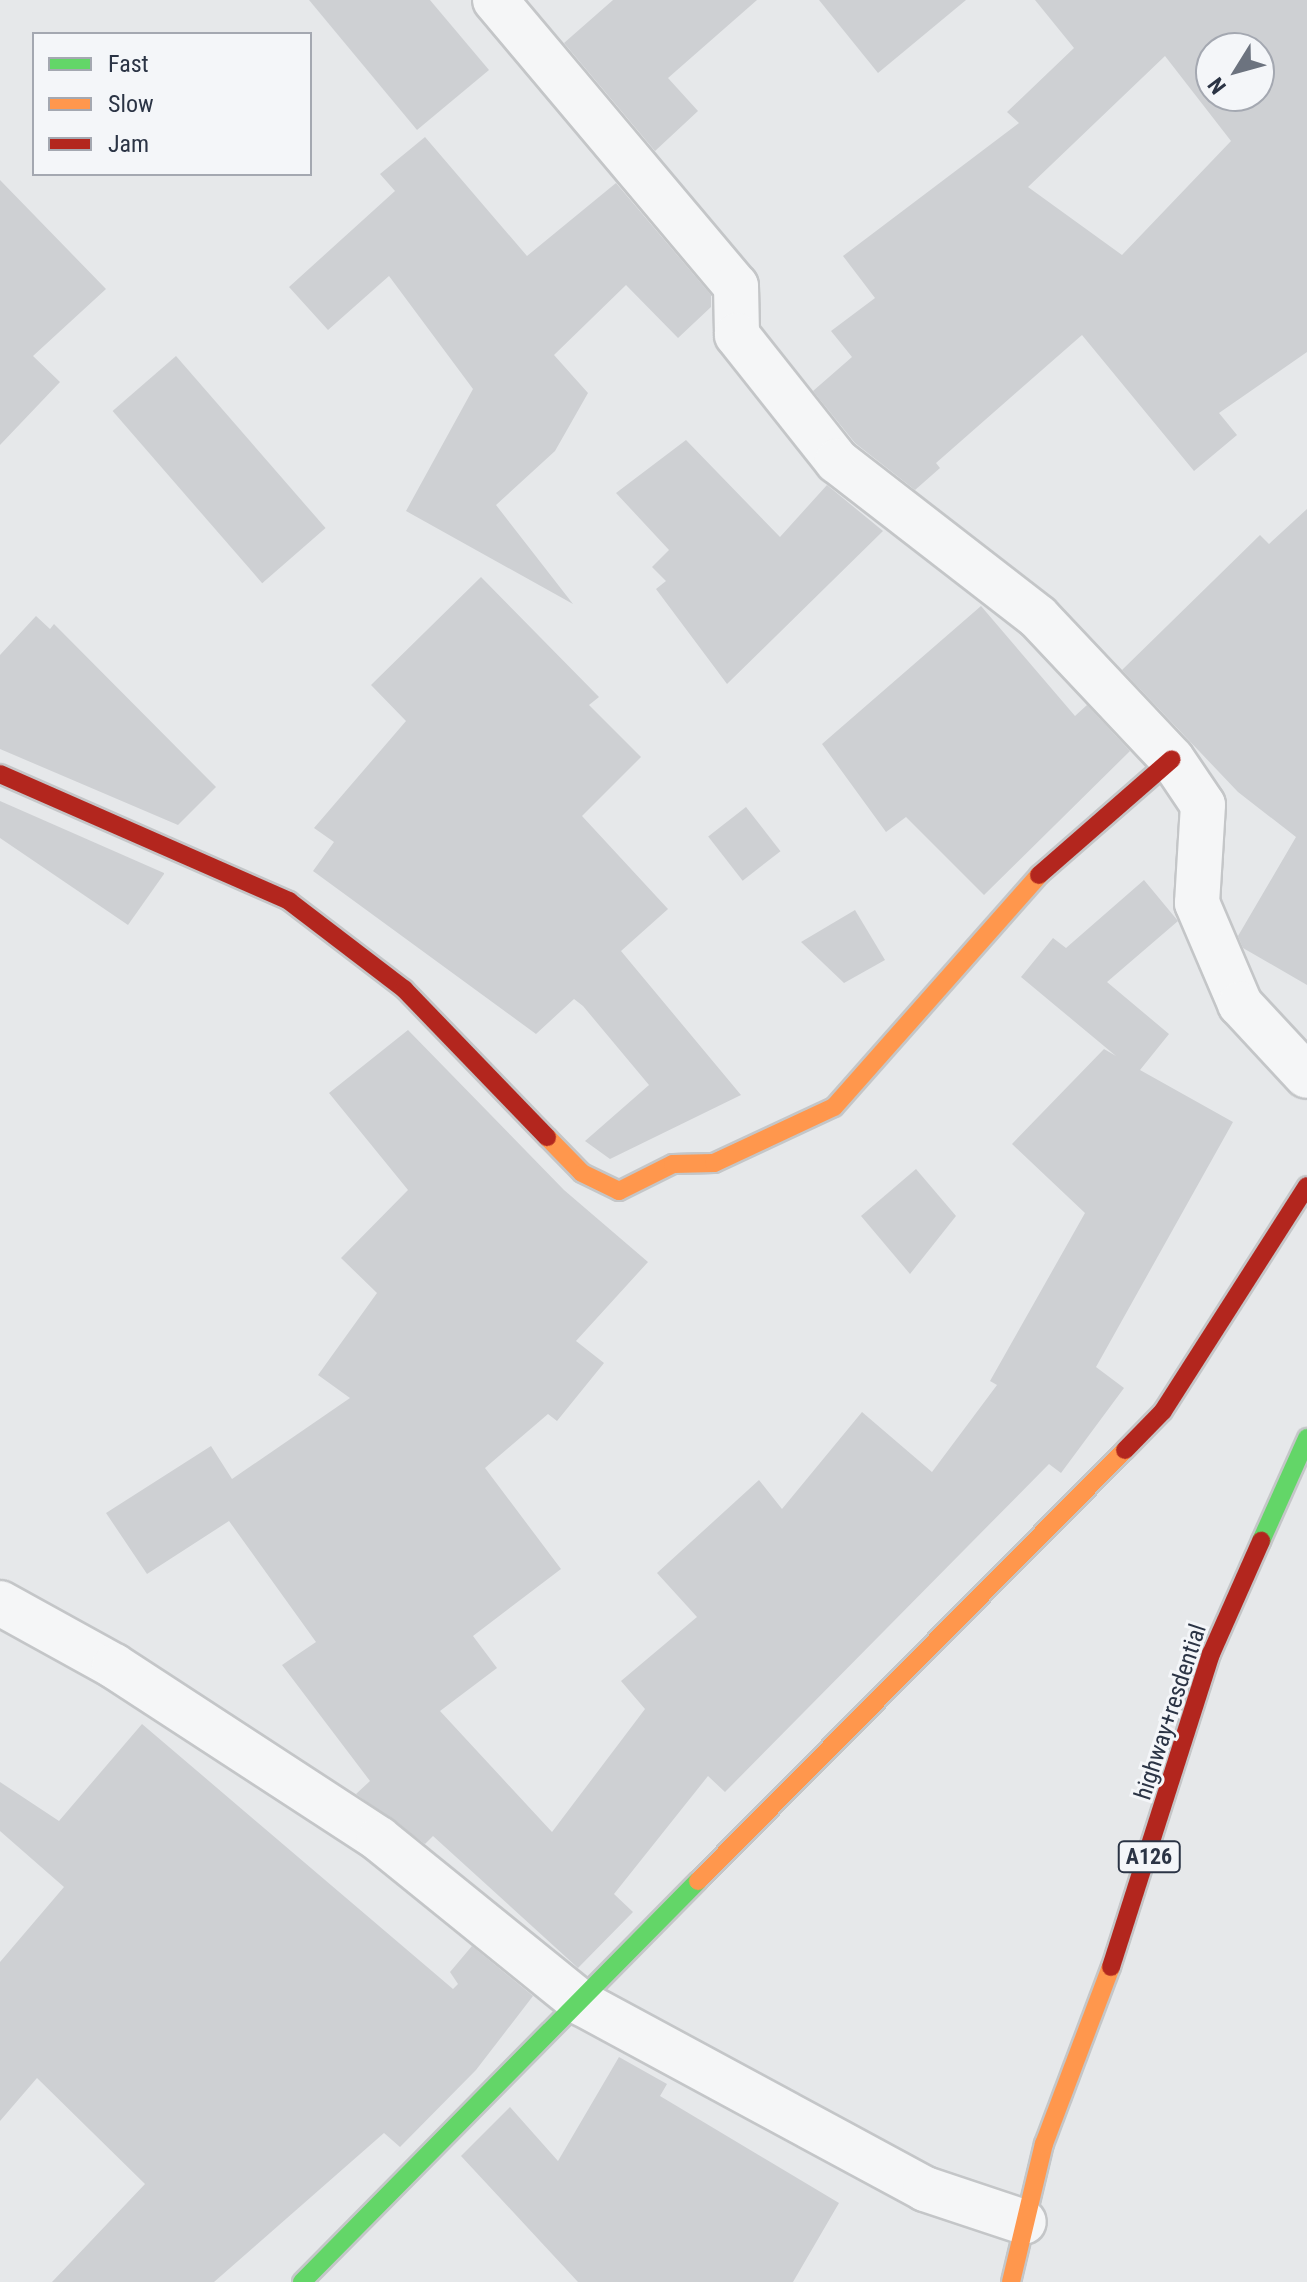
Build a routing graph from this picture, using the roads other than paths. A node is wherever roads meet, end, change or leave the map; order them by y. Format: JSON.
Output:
{"nodes":[{"id":1,"x":495,"y":0,"type":"edge"},
{"id":2,"x":1172,"y":759,"type":"junction"},
{"id":3,"x":0,"y":774,"type":"edge"},
{"id":4,"x":1307,"y":1076,"type":"edge"},
{"id":5,"x":1307,"y":1186,"type":"edge"},
{"id":6,"x":1307,"y":1438,"type":"edge"},
{"id":7,"x":0,"y":1603,"type":"edge"},
{"id":8,"x":583,"y":2004,"type":"junction"},
{"id":9,"x":1024,"y":2222,"type":"junction"},
{"id":10,"x":302,"y":2282,"type":"edge"},
{"id":11,"x":1011,"y":2282,"type":"edge"}],
"edges":[{"from":1,"to":2,"type":"street"},
{"from":2,"to":3,"type":"main road"},
{"from":2,"to":4,"type":"street"},
{"from":5,"to":8,"type":"main road"},
{"from":6,"to":9,"type":"main road","name":"highway+resdential","number":"A126"},
{"from":7,"to":8,"type":"street"},
{"from":8,"to":9,"type":"street"},
{"from":8,"to":10,"type":"main road"},
{"from":9,"to":11,"type":"main road","name":"highway+resdential","number":"A126"}]}
